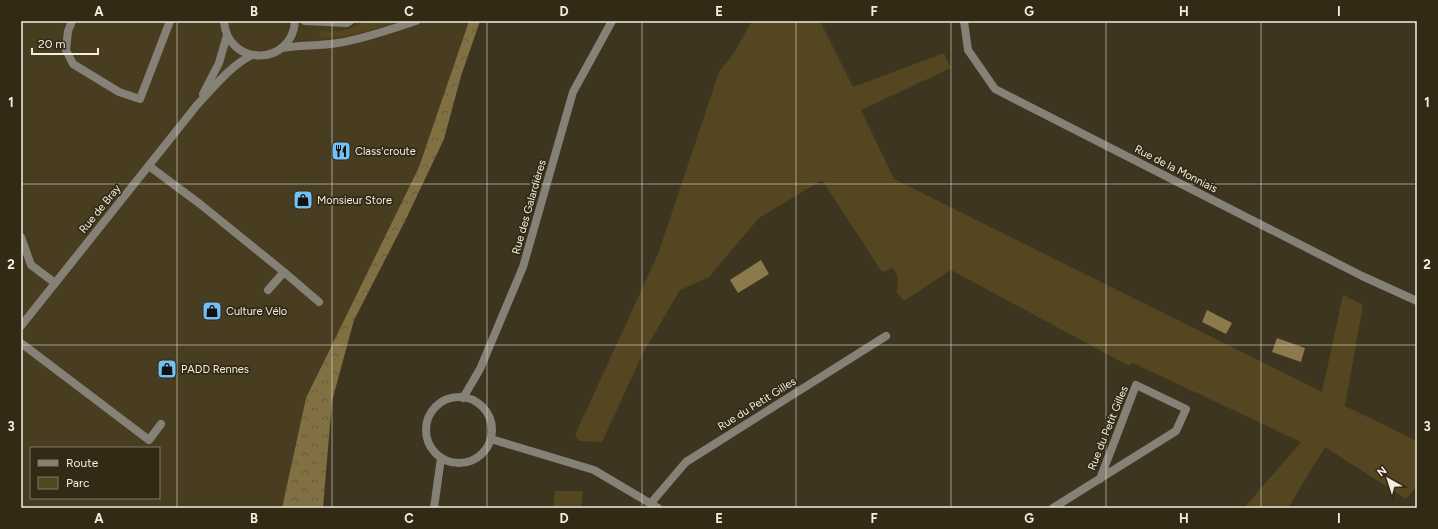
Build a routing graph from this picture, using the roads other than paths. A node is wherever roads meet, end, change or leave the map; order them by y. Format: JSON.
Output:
{"nodes":[{"id":1,"x":72,"y":21,"type":"edge"},
{"id":2,"x":170,"y":21,"type":"edge"},
{"id":3,"x":224,"y":21,"type":"edge"},
{"id":4,"x":295,"y":21,"type":"edge"},
{"id":5,"x":305,"y":21,"type":"edge"},
{"id":6,"x":350,"y":21,"type":"edge"},
{"id":7,"x":416,"y":21,"type":"edge"},
{"id":8,"x":612,"y":21,"type":"edge"},
{"id":9,"x":964,"y":21,"type":"edge"},
{"id":10,"x":227,"y":34,"type":"junction"},
{"id":11,"x":282,"y":48,"type":"junction"},
{"id":12,"x":252,"y":55,"type":"junction"},
{"id":13,"x":197,"y":105,"type":"junction"},
{"id":14,"x":149,"y":166,"type":"junction"},
{"id":15,"x":21,"y":237,"type":"edge"},
{"id":16,"x":284,"y":272,"type":"junction"},
{"id":17,"x":55,"y":283,"type":"junction"},
{"id":18,"x":268,"y":290,"type":"dead end"},
{"id":19,"x":1417,"y":301,"type":"edge"},
{"id":20,"x":319,"y":302,"type":"dead end"},
{"id":21,"x":21,"y":326,"type":"edge"},
{"id":22,"x":886,"y":336,"type":"dead end"},
{"id":23,"x":21,"y":343,"type":"edge"},
{"id":24,"x":463,"y":398,"type":"junction"},
{"id":25,"x":161,"y":424,"type":"dead end"},
{"id":26,"x":491,"y":439,"type":"junction"},
{"id":27,"x":440,"y":458,"type":"junction"},
{"id":28,"x":1100,"y":479,"type":"junction"},
{"id":29,"x":651,"y":503,"type":"junction"},
{"id":30,"x":434,"y":508,"type":"edge"},
{"id":31,"x":658,"y":508,"type":"edge"},
{"id":32,"x":1053,"y":508,"type":"edge"}],
"edges":[{"from":1,"to":2,"type":"street"},
{"from":3,"to":10,"type":"street"},
{"from":4,"to":11,"type":"street"},
{"from":5,"to":6,"type":"street"},
{"from":7,"to":11,"type":"street"},
{"from":8,"to":24,"type":"street","name":"Rue des Galardières"},
{"from":9,"to":19,"type":"street","name":"Rue de la Monniais"},
{"from":10,"to":12,"type":"street"},
{"from":10,"to":13,"type":"street","name":"Rue de Bray"},
{"from":11,"to":12,"type":"street"},
{"from":12,"to":13,"type":"street","name":"Rue de Bray"},
{"from":13,"to":14,"type":"street","name":"Rue de Bray"},
{"from":14,"to":16,"type":"street"},
{"from":14,"to":17,"type":"street","name":"Rue de Bray"},
{"from":15,"to":17,"type":"street"},
{"from":16,"to":18,"type":"street"},
{"from":16,"to":20,"type":"street"},
{"from":17,"to":21,"type":"street","name":"Rue de Bray"},
{"from":22,"to":29,"type":"street","name":"Rue du Petit Gilles"},
{"from":23,"to":25,"type":"street"},
{"from":24,"to":26,"type":"street"},
{"from":24,"to":27,"type":"street"},
{"from":26,"to":27,"type":"street"},
{"from":26,"to":29,"type":"street"},
{"from":27,"to":30,"type":"street"},
{"from":28,"to":28,"type":"street","name":"Rue du Petit Gilles"},
{"from":28,"to":32,"type":"street","name":"Rue du Petit Gilles"},
{"from":29,"to":31,"type":"street"}]}
